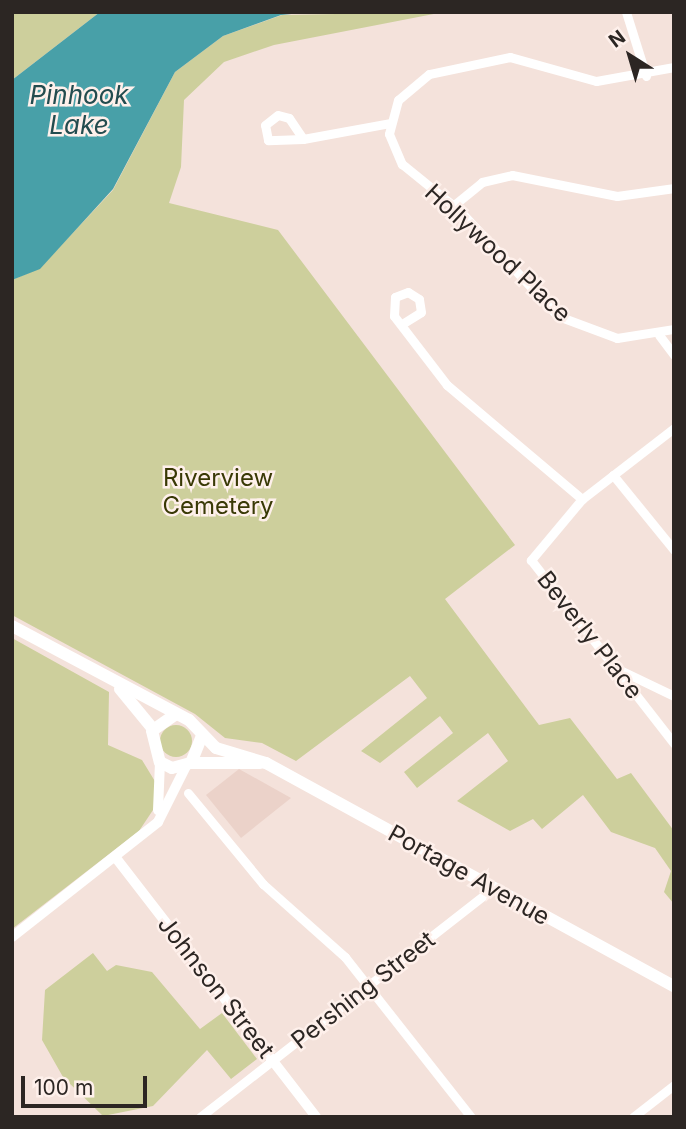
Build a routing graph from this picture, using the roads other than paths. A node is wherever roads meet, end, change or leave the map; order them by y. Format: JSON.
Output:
{"nodes":[{"id":1,"x":626,"y":12,"type":"edge"},
{"id":2,"x":674,"y":67,"type":"edge"},
{"id":3,"x":646,"y":76,"type":"junction"},
{"id":4,"x":390,"y":123,"type":"junction"},
{"id":5,"x":303,"y":139,"type":"dead end"},
{"id":6,"x":674,"y":188,"type":"edge"},
{"id":7,"x":454,"y":205,"type":"junction"},
{"id":8,"x":402,"y":324,"type":"dead end"},
{"id":9,"x":674,"y":329,"type":"edge"},
{"id":10,"x":659,"y":335,"type":"junction"},
{"id":11,"x":674,"y":355,"type":"edge"},
{"id":12,"x":674,"y":428,"type":"edge"},
{"id":13,"x":613,"y":475,"type":"junction"},
{"id":14,"x":582,"y":499,"type":"junction"},
{"id":15,"x":674,"y":550,"type":"edge"},
{"id":16,"x":12,"y":626,"type":"edge"},
{"id":17,"x":620,"y":669,"type":"junction"},
{"id":18,"x":109,"y":678,"type":"junction"},
{"id":19,"x":674,"y":696,"type":"edge"},
{"id":20,"x":176,"y":715,"type":"junction"},
{"id":21,"x":153,"y":729,"type":"junction"},
{"id":22,"x":202,"y":736,"type":"junction"},
{"id":23,"x":674,"y":744,"type":"edge"},
{"id":24,"x":160,"y":762,"type":"junction"},
{"id":25,"x":266,"y":763,"type":"junction"},
{"id":26,"x":188,"y":765,"type":"junction"},
{"id":27,"x":188,"y":793,"type":"dead end"},
{"id":28,"x":141,"y":836,"type":"junction"},
{"id":29,"x":116,"y":858,"type":"junction"},
{"id":30,"x":493,"y":888,"type":"junction"},
{"id":31,"x":12,"y":937,"type":"edge"},
{"id":32,"x":369,"y":985,"type":"junction"},
{"id":33,"x":674,"y":986,"type":"edge"},
{"id":34,"x":272,"y":1060,"type":"junction"},
{"id":35,"x":674,"y":1085,"type":"edge"},
{"id":36,"x":637,"y":1115,"type":"edge"},
{"id":37,"x":200,"y":1117,"type":"edge"},
{"id":38,"x":316,"y":1117,"type":"edge"},
{"id":39,"x":471,"y":1117,"type":"edge"}],
"edges":[{"from":1,"to":3,"type":"street"},
{"from":2,"to":3,"type":"street"},
{"from":3,"to":4,"type":"street"},
{"from":4,"to":5,"type":"street"},
{"from":4,"to":7,"type":"street","name":"Hollywood Place"},
{"from":6,"to":7,"type":"street"},
{"from":7,"to":10,"type":"street","name":"Hollywood Place"},
{"from":8,"to":14,"type":"street"},
{"from":9,"to":10,"type":"street"},
{"from":10,"to":11,"type":"street"},
{"from":12,"to":13,"type":"street"},
{"from":13,"to":14,"type":"street"},
{"from":13,"to":15,"type":"street"},
{"from":14,"to":17,"type":"street","name":"Beverly Place"},
{"from":16,"to":18,"type":"main road"},
{"from":17,"to":19,"type":"street"},
{"from":17,"to":23,"type":"street","name":"Beverly Place"},
{"from":18,"to":20,"type":"main road"},
{"from":18,"to":21,"type":"main road"},
{"from":20,"to":21,"type":"main road"},
{"from":20,"to":22,"type":"main road"},
{"from":21,"to":24,"type":"main road"},
{"from":22,"to":25,"type":"main road","name":"Portage Avenue"},
{"from":22,"to":26,"type":"main road"},
{"from":24,"to":26,"type":"main road"},
{"from":24,"to":28,"type":"street"},
{"from":25,"to":26,"type":"main road","name":"Portage Avenue"},
{"from":25,"to":30,"type":"main road","name":"Portage Avenue"},
{"from":26,"to":28,"type":"street"},
{"from":27,"to":32,"type":"street"},
{"from":28,"to":29,"type":"street"},
{"from":29,"to":31,"type":"street"},
{"from":29,"to":34,"type":"street","name":"Johnson Street"},
{"from":30,"to":32,"type":"street","name":"Pershing Street"},
{"from":30,"to":33,"type":"main road","name":"Portage Avenue"},
{"from":32,"to":34,"type":"street","name":"Pershing Street"},
{"from":32,"to":39,"type":"street"},
{"from":34,"to":37,"type":"street","name":"Pershing Street"},
{"from":34,"to":38,"type":"street","name":"Johnson Street"},
{"from":35,"to":36,"type":"street"}]}
